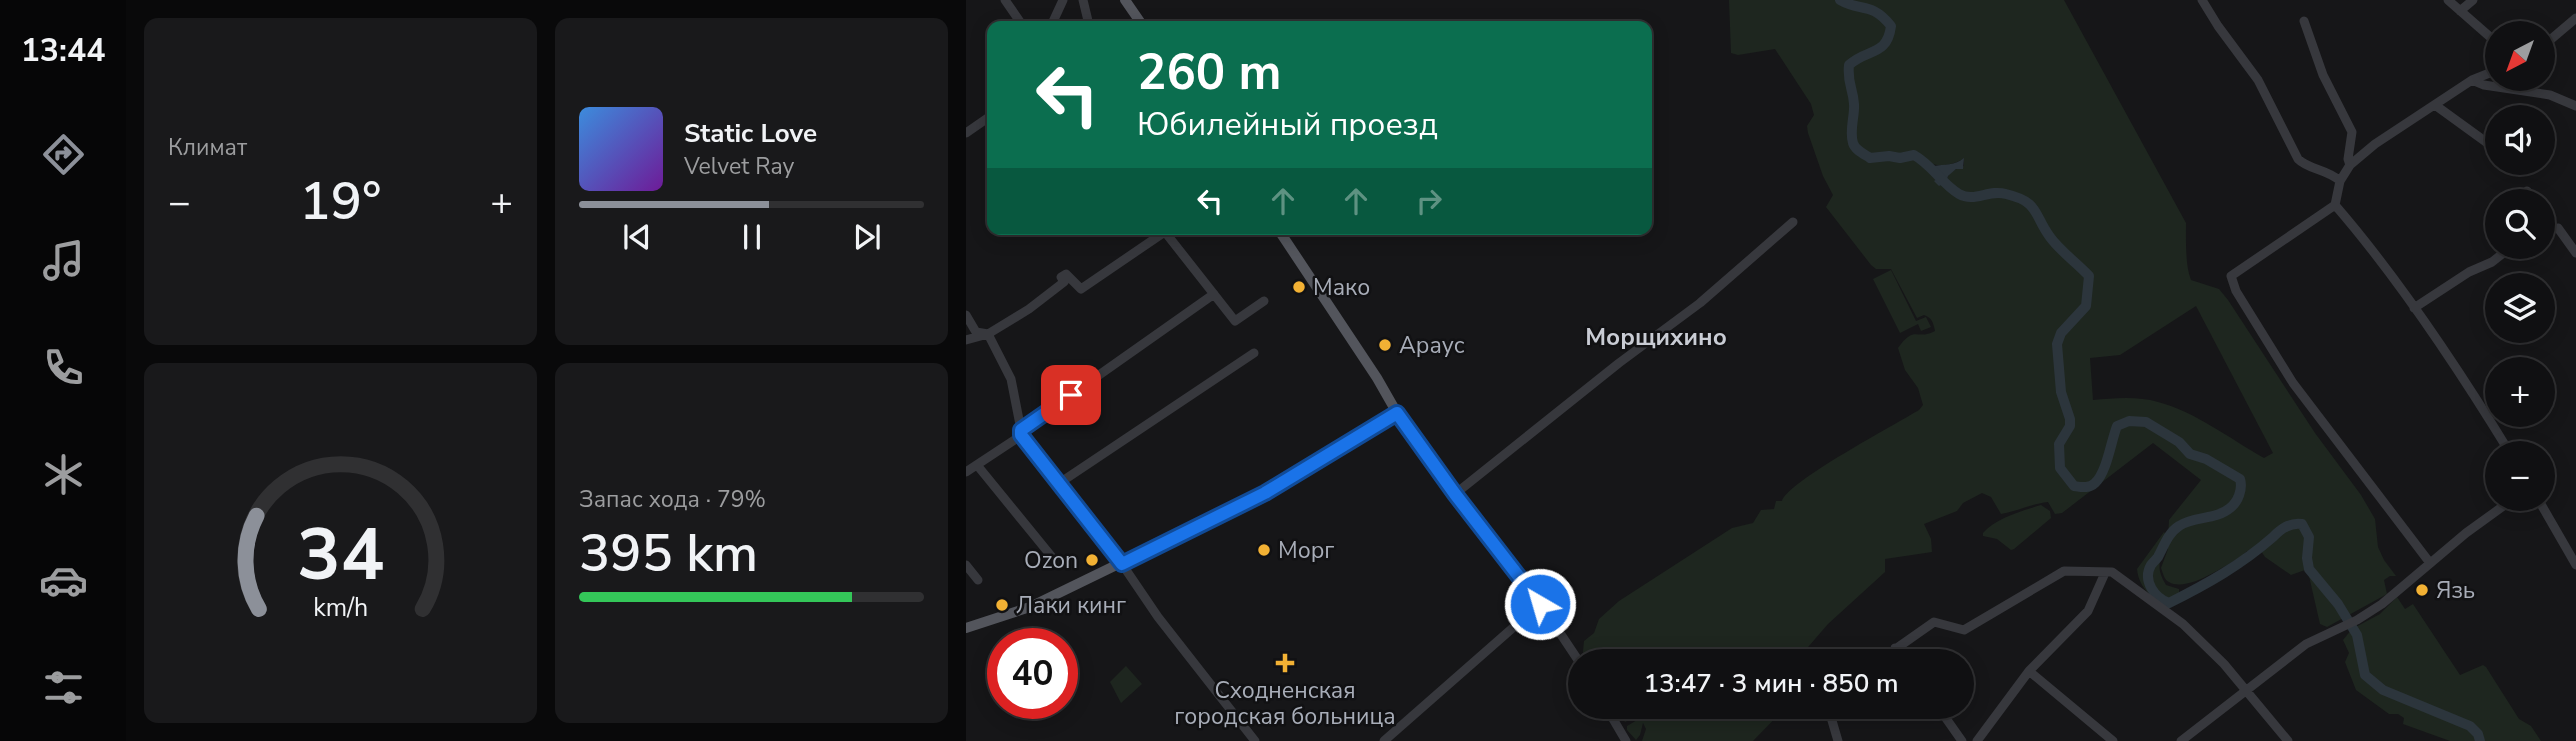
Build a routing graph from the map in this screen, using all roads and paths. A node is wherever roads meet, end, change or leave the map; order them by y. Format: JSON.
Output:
{"nodes":[{"id":1,"x":1005,"y":0,"type":"edge"},
{"id":2,"x":1063,"y":0,"type":"edge"},
{"id":3,"x":1083,"y":0,"type":"edge"},
{"id":4,"x":1125,"y":0,"type":"edge"},
{"id":5,"x":2202,"y":0,"type":"edge"},
{"id":6,"x":2448,"y":0,"type":"edge"},
{"id":7,"x":2473,"y":0,"type":"edge"},
{"id":8,"x":2460,"y":11,"type":"junction"},
{"id":9,"x":2576,"y":18,"type":"edge"},
{"id":10,"x":1020,"y":21,"type":"edge"},
{"id":11,"x":1053,"y":21,"type":"edge"},
{"id":12,"x":1089,"y":21,"type":"edge"},
{"id":13,"x":1140,"y":21,"type":"edge"},
{"id":14,"x":2304,"y":22,"type":"dead end"},
{"id":15,"x":2485,"y":33,"type":"edge"},
{"id":16,"x":2555,"y":36,"type":"edge"},
{"id":17,"x":2485,"y":75,"type":"edge"},
{"id":18,"x":2472,"y":80,"type":"junction"},
{"id":19,"x":2435,"y":105,"type":"junction"},
{"id":20,"x":2576,"y":106,"type":"edge"},
{"id":21,"x":987,"y":118,"type":"edge"},
{"id":22,"x":966,"y":133,"type":"edge"},
{"id":23,"x":2485,"y":141,"type":"edge"},
{"id":24,"x":2350,"y":165,"type":"junction"},
{"id":25,"x":2340,"y":181,"type":"junction"},
{"id":26,"x":2335,"y":205,"type":"junction"},
{"id":27,"x":1793,"y":222,"type":"dead end"},
{"id":28,"x":2558,"y":228,"type":"dead end"},
{"id":29,"x":1161,"y":235,"type":"edge"},
{"id":30,"x":1170,"y":235,"type":"edge"},
{"id":31,"x":1282,"y":235,"type":"edge"},
{"id":32,"x":2576,"y":253,"type":"edge"},
{"id":33,"x":2496,"y":259,"type":"edge"},
{"id":34,"x":1214,"y":294,"type":"junction"},
{"id":35,"x":1264,"y":301,"type":"dead end"},
{"id":36,"x":2414,"y":308,"type":"junction"},
{"id":37,"x":966,"y":315,"type":"edge"},
{"id":38,"x":988,"y":334,"type":"junction"},
{"id":39,"x":966,"y":340,"type":"edge"},
{"id":40,"x":1254,"y":353,"type":"dead end"},
{"id":41,"x":1397,"y":413,"type":"junction"},
{"id":42,"x":1021,"y":433,"type":"junction"},
{"id":43,"x":2502,"y":441,"type":"edge"},
{"id":44,"x":977,"y":465,"type":"junction"},
{"id":45,"x":966,"y":472,"type":"edge"},
{"id":46,"x":1058,"y":484,"type":"junction"},
{"id":47,"x":1455,"y":494,"type":"junction"},
{"id":48,"x":2498,"y":511,"type":"edge"},
{"id":49,"x":2545,"y":511,"type":"edge"},
{"id":50,"x":1052,"y":557,"type":"dead end"},
{"id":51,"x":2430,"y":563,"type":"junction"},
{"id":52,"x":1122,"y":564,"type":"junction"},
{"id":53,"x":966,"y":565,"type":"edge"},
{"id":54,"x":2576,"y":565,"type":"edge"},
{"id":55,"x":2105,"y":573,"type":"junction"},
{"id":56,"x":978,"y":580,"type":"dead end"},
{"id":57,"x":1540,"y":604,"type":"junction"},
{"id":58,"x":966,"y":628,"type":"edge"},
{"id":59,"x":1895,"y":648,"type":"edge"},
{"id":60,"x":1571,"y":649,"type":"edge"},
{"id":61,"x":2029,"y":671,"type":"junction"},
{"id":62,"x":2247,"y":690,"type":"junction"},
{"id":63,"x":1613,"y":719,"type":"edge"},
{"id":64,"x":1832,"y":719,"type":"edge"},
{"id":65,"x":1946,"y":719,"type":"edge"},
{"id":66,"x":1255,"y":741,"type":"edge"},
{"id":67,"x":1384,"y":741,"type":"edge"},
{"id":68,"x":1626,"y":741,"type":"edge"},
{"id":69,"x":1838,"y":741,"type":"edge"},
{"id":70,"x":1962,"y":741,"type":"edge"},
{"id":71,"x":1977,"y":741,"type":"edge"},
{"id":72,"x":2113,"y":741,"type":"edge"},
{"id":73,"x":2181,"y":741,"type":"edge"},
{"id":74,"x":2288,"y":741,"type":"edge"}],
"edges":[{"from":1,"to":10,"type":"street"},
{"from":2,"to":11,"type":"street"},
{"from":3,"to":12,"type":"street"},
{"from":4,"to":13,"type":"main road"},
{"from":5,"to":25,"type":"street"},
{"from":6,"to":8,"type":"street"},
{"from":7,"to":8,"type":"street"},
{"from":8,"to":15,"type":"street"},
{"from":9,"to":16,"type":"street"},
{"from":14,"to":24,"type":"street"},
{"from":17,"to":18,"type":"street"},
{"from":18,"to":19,"type":"street"},
{"from":18,"to":20,"type":"street"},
{"from":19,"to":23,"type":"street"},
{"from":19,"to":24,"type":"street"},
{"from":21,"to":22,"type":"street"},
{"from":24,"to":25,"type":"street"},
{"from":25,"to":26,"type":"street"},
{"from":26,"to":36,"type":"street"},
{"from":26,"to":51,"type":"street"},
{"from":27,"to":47,"type":"street"},
{"from":28,"to":32,"type":"street"},
{"from":29,"to":38,"type":"street"},
{"from":30,"to":34,"type":"street"},
{"from":31,"to":41,"type":"main road"},
{"from":33,"to":36,"type":"street"},
{"from":34,"to":35,"type":"street"},
{"from":34,"to":42,"type":"street"},
{"from":36,"to":43,"type":"street"},
{"from":37,"to":38,"type":"street"},
{"from":38,"to":39,"type":"street"},
{"from":38,"to":42,"type":"street"},
{"from":40,"to":46,"type":"street"},
{"from":41,"to":47,"type":"street"},
{"from":41,"to":52,"type":"main road"},
{"from":42,"to":44,"type":"street"},
{"from":42,"to":46,"type":"street"},
{"from":44,"to":45,"type":"street"},
{"from":44,"to":50,"type":"street"},
{"from":46,"to":52,"type":"street"},
{"from":47,"to":57,"type":"street"},
{"from":48,"to":51,"type":"street"},
{"from":49,"to":54,"type":"street"},
{"from":51,"to":62,"type":"street"},
{"from":52,"to":58,"type":"main road"},
{"from":52,"to":66,"type":"street"},
{"from":53,"to":56,"type":"street"},
{"from":55,"to":59,"type":"street"},
{"from":55,"to":61,"type":"street"},
{"from":55,"to":62,"type":"street"},
{"from":57,"to":60,"type":"street"},
{"from":57,"to":67,"type":"street"},
{"from":61,"to":71,"type":"street"},
{"from":61,"to":72,"type":"street"},
{"from":62,"to":73,"type":"street"},
{"from":62,"to":74,"type":"street"},
{"from":63,"to":68,"type":"street"},
{"from":64,"to":69,"type":"street"},
{"from":65,"to":70,"type":"street"}]}
